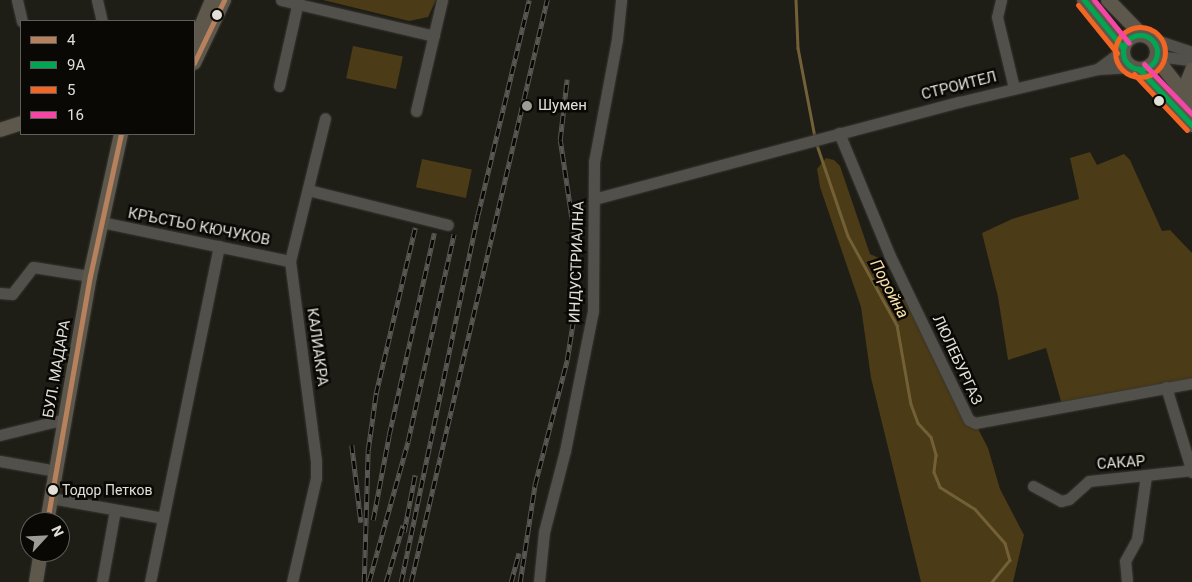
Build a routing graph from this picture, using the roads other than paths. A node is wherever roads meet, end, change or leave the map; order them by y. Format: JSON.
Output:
{"nodes":[{"id":1,"x":17,"y":0,"type":"edge"},
{"id":2,"x":97,"y":0,"type":"edge"},
{"id":3,"x":212,"y":0,"type":"edge"},
{"id":4,"x":224,"y":0,"type":"edge"},
{"id":5,"x":282,"y":0,"type":"edge"},
{"id":6,"x":442,"y":0,"type":"edge"},
{"id":7,"x":621,"y":0,"type":"edge"},
{"id":8,"x":1001,"y":0,"type":"edge"},
{"id":9,"x":1084,"y":0,"type":"edge"},
{"id":10,"x":1108,"y":0,"type":"edge"},
{"id":11,"x":296,"y":3,"type":"edge"},
{"id":12,"x":22,"y":20,"type":"edge"},
{"id":13,"x":102,"y":20,"type":"edge"},
{"id":14,"x":434,"y":36,"type":"junction"},
{"id":15,"x":1146,"y":36,"type":"junction"},
{"id":16,"x":195,"y":41,"type":"edge"},
{"id":17,"x":1123,"y":49,"type":"junction"},
{"id":18,"x":1192,"y":52,"type":"edge"},
{"id":19,"x":1156,"y":57,"type":"junction"},
{"id":20,"x":1192,"y":60,"type":"edge"},
{"id":21,"x":195,"y":61,"type":"edge"},
{"id":22,"x":1136,"y":68,"type":"junction"},
{"id":23,"x":1097,"y":70,"type":"junction"},
{"id":24,"x":1192,"y":70,"type":"edge"},
{"id":25,"x":279,"y":86,"type":"dead end"},
{"id":26,"x":1014,"y":88,"type":"junction"},
{"id":27,"x":1192,"y":103,"type":"edge"},
{"id":28,"x":416,"y":111,"type":"dead end"},
{"id":29,"x":325,"y":118,"type":"dead end"},
{"id":30,"x":20,"y":124,"type":"edge"},
{"id":31,"x":1192,"y":125,"type":"edge"},
{"id":32,"x":1,"y":130,"type":"edge"},
{"id":33,"x":834,"y":134,"type":"junction"},
{"id":34,"x":112,"y":135,"type":"edge"},
{"id":35,"x":121,"y":135,"type":"edge"},
{"id":36,"x":308,"y":190,"type":"junction"},
{"id":37,"x":594,"y":199,"type":"junction"},
{"id":38,"x":101,"y":222,"type":"junction"},
{"id":39,"x":448,"y":225,"type":"dead end"},
{"id":40,"x":219,"y":246,"type":"junction"},
{"id":41,"x":290,"y":260,"type":"junction"},
{"id":42,"x":90,"y":276,"type":"junction"},
{"id":43,"x":0,"y":293,"type":"edge"},
{"id":44,"x":1192,"y":383,"type":"edge"},
{"id":45,"x":1166,"y":387,"type":"junction"},
{"id":46,"x":65,"y":419,"type":"junction"},
{"id":47,"x":0,"y":435,"type":"edge"},
{"id":48,"x":0,"y":461,"type":"edge"},
{"id":49,"x":56,"y":471,"type":"junction"},
{"id":50,"x":1192,"y":471,"type":"edge"},
{"id":51,"x":1146,"y":476,"type":"junction"},
{"id":52,"x":1033,"y":486,"type":"dead end"},
{"id":53,"x":51,"y":498,"type":"junction"},
{"id":54,"x":115,"y":510,"type":"junction"},
{"id":55,"x":48,"y":512,"type":"edge"},
{"id":56,"x":163,"y":518,"type":"junction"},
{"id":57,"x":39,"y":562,"type":"edge"},
{"id":58,"x":36,"y":582,"type":"edge"},
{"id":59,"x":102,"y":582,"type":"edge"},
{"id":60,"x":150,"y":582,"type":"edge"},
{"id":61,"x":292,"y":582,"type":"edge"},
{"id":62,"x":539,"y":582,"type":"edge"},
{"id":63,"x":1127,"y":582,"type":"edge"}],
"edges":[{"from":1,"to":12,"type":"street"},
{"from":2,"to":13,"type":"street"},
{"from":3,"to":16,"type":"main road"},
{"from":4,"to":21,"type":"main road"},
{"from":5,"to":11,"type":"street"},
{"from":6,"to":14,"type":"street"},
{"from":7,"to":37,"type":"street","name":"ИНДУСТРИАЛНА"},
{"from":8,"to":26,"type":"street"},
{"from":9,"to":17,"type":"main road"},
{"from":10,"to":15,"type":"main road"},
{"from":11,"to":14,"type":"street"},
{"from":11,"to":25,"type":"street"},
{"from":14,"to":28,"type":"street"},
{"from":15,"to":17,"type":"main road"},
{"from":15,"to":18,"type":"street"},
{"from":15,"to":19,"type":"main road"},
{"from":17,"to":22,"type":"main road"},
{"from":17,"to":23,"type":"street"},
{"from":19,"to":20,"type":"street"},
{"from":19,"to":22,"type":"main road"},
{"from":19,"to":27,"type":"main road"},
{"from":22,"to":23,"type":"street","name":"СТРОИТЕЛ"},
{"from":22,"to":31,"type":"main road"},
{"from":23,"to":26,"type":"street","name":"СТРОИТЕЛ"},
{"from":24,"to":27,"type":"main road"},
{"from":26,"to":33,"type":"street","name":"СТРОИТЕЛ"},
{"from":29,"to":36,"type":"street","name":"КАЛИАКРА"},
{"from":30,"to":32,"type":"main road"},
{"from":33,"to":37,"type":"street","name":"СТРОИТЕЛ"},
{"from":33,"to":45,"type":"street","name":"ЛЮЛЕБУРГАЗ"},
{"from":34,"to":38,"type":"main road","name":"БУЛ. МАДАРА"},
{"from":35,"to":38,"type":"main road","name":"БУЛ. МАДАРА"},
{"from":36,"to":39,"type":"street"},
{"from":36,"to":41,"type":"street","name":"КАЛИАКРА"},
{"from":37,"to":62,"type":"street","name":"ИНДУСТРИАЛНА"},
{"from":38,"to":40,"type":"street","name":"КРЪСТЬО КЮЧУКОВ"},
{"from":38,"to":42,"type":"main road","name":"БУЛ. МАДАРА"},
{"from":40,"to":41,"type":"street","name":"КРЪСТЬО КЮЧУКОВ"},
{"from":40,"to":56,"type":"street"},
{"from":41,"to":61,"type":"street","name":"КАЛИАКРА"},
{"from":42,"to":43,"type":"street"},
{"from":42,"to":46,"type":"main road","name":"БУЛ. МАДАРА"},
{"from":44,"to":45,"type":"street","name":"ЛЮЛЕБУРГАЗ"},
{"from":45,"to":50,"type":"street"},
{"from":46,"to":47,"type":"street"},
{"from":46,"to":49,"type":"main road","name":"БУЛ. МАДАРА"},
{"from":48,"to":49,"type":"street"},
{"from":49,"to":53,"type":"main road","name":"БУЛ. МАДАРА"},
{"from":50,"to":51,"type":"street","name":"САКАР"},
{"from":51,"to":52,"type":"street","name":"САКАР"},
{"from":51,"to":63,"type":"street"},
{"from":53,"to":54,"type":"street"},
{"from":53,"to":55,"type":"main road","name":"БУЛ. МАДАРА"},
{"from":54,"to":56,"type":"street"},
{"from":54,"to":59,"type":"street"},
{"from":56,"to":60,"type":"street"},
{"from":57,"to":58,"type":"main road"}]}
